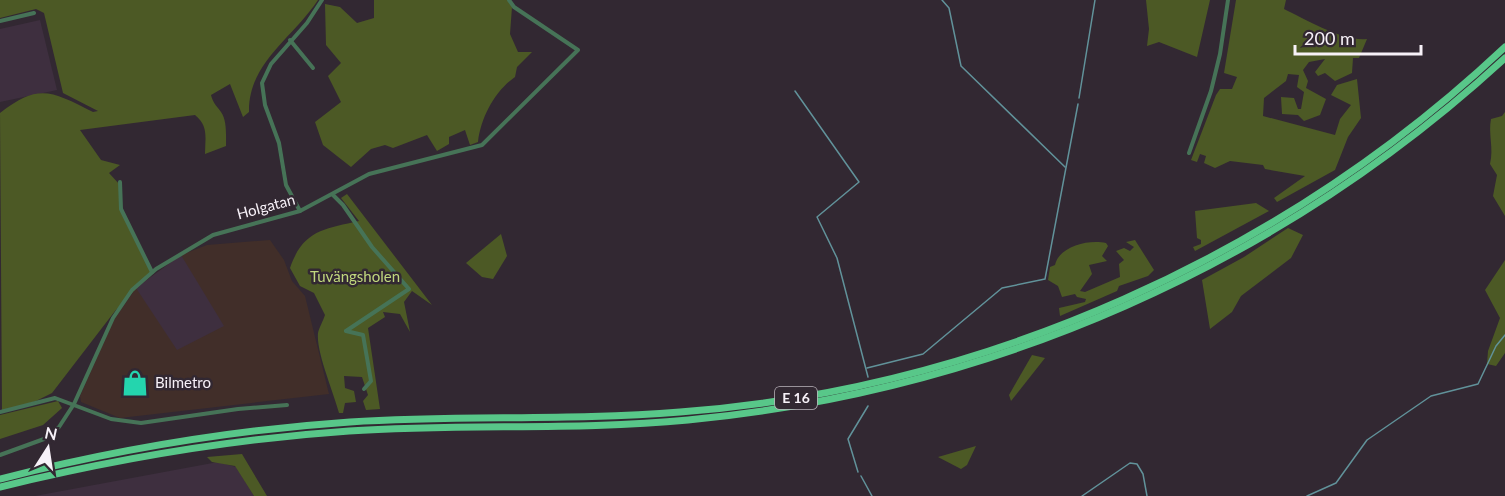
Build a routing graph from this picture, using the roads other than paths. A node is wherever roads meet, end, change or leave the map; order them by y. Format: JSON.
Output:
{"nodes":[{"id":1,"x":322,"y":0,"type":"edge"},
{"id":2,"x":1228,"y":0,"type":"edge"},
{"id":3,"x":511,"y":1,"type":"edge"},
{"id":4,"x":34,"y":14,"type":"dead end"},
{"id":5,"x":0,"y":21,"type":"edge"},
{"id":6,"x":290,"y":40,"type":"junction"},
{"id":7,"x":1505,"y":47,"type":"edge"},
{"id":8,"x":1505,"y":58,"type":"edge"},
{"id":9,"x":313,"y":69,"type":"dead end"},
{"id":10,"x":1189,"y":153,"type":"dead end"},
{"id":11,"x":120,"y":182,"type":"dead end"},
{"id":12,"x":333,"y":195,"type":"junction"},
{"id":13,"x":300,"y":211,"type":"junction"},
{"id":14,"x":152,"y":272,"type":"junction"},
{"id":15,"x":364,"y":389,"type":"dead end"},
{"id":16,"x":74,"y":404,"type":"junction"},
{"id":17,"x":287,"y":405,"type":"dead end"},
{"id":18,"x":0,"y":412,"type":"edge"},
{"id":19,"x":0,"y":455,"type":"edge"},
{"id":20,"x":0,"y":479,"type":"edge"},
{"id":21,"x":0,"y":488,"type":"edge"}],
"edges":[{"from":1,"to":6,"type":"street"},
{"from":2,"to":10,"type":"street"},
{"from":3,"to":12,"type":"street","name":"Holgatan"},
{"from":4,"to":5,"type":"street"},
{"from":6,"to":9,"type":"street"},
{"from":6,"to":13,"type":"street"},
{"from":7,"to":20,"type":"highway","number":"E 16"},
{"from":8,"to":21,"type":"highway","number":"E 16"},
{"from":11,"to":14,"type":"street"},
{"from":12,"to":13,"type":"street","name":"Holgatan"},
{"from":12,"to":15,"type":"street"},
{"from":13,"to":14,"type":"street","name":"Holgatan"},
{"from":14,"to":16,"type":"street","name":"Holgatan"},
{"from":16,"to":17,"type":"street"},
{"from":16,"to":18,"type":"street"},
{"from":16,"to":19,"type":"street","name":"Holgatan"}]}
